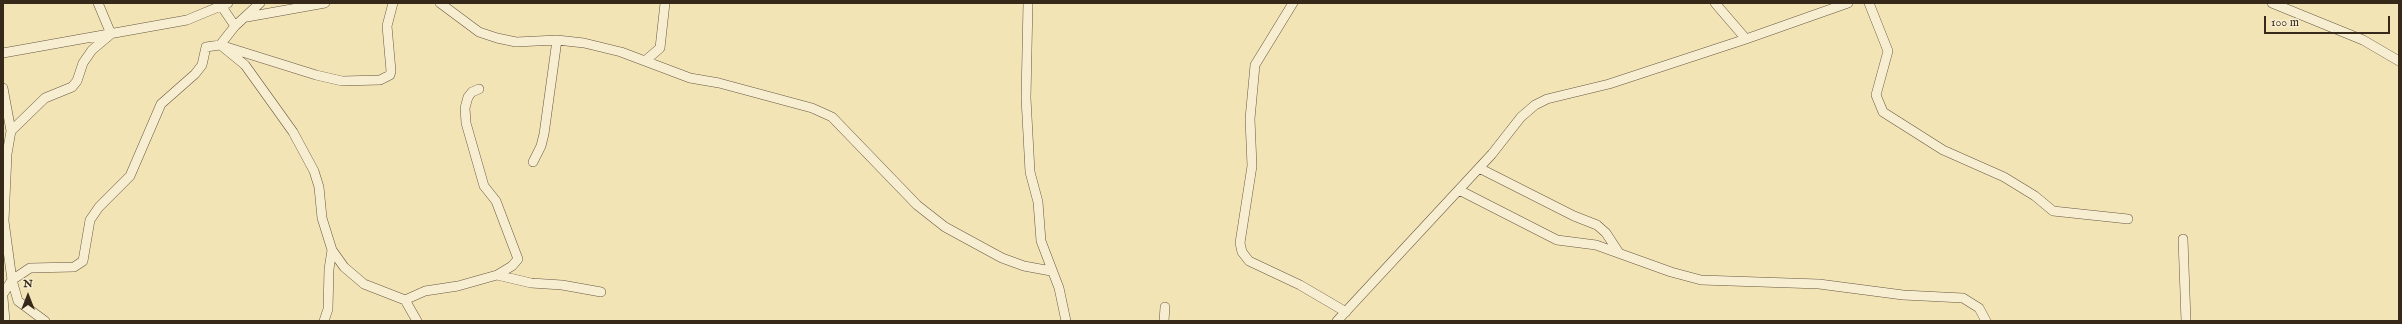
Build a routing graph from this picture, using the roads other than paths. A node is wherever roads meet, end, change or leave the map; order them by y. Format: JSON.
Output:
{"nodes":[{"id":1,"x":98,"y":3,"type":"edge"},
{"id":2,"x":260,"y":3,"type":"edge"},
{"id":3,"x":325,"y":3,"type":"edge"},
{"id":4,"x":393,"y":3,"type":"edge"},
{"id":5,"x":440,"y":3,"type":"edge"},
{"id":6,"x":665,"y":3,"type":"edge"},
{"id":7,"x":1028,"y":3,"type":"edge"},
{"id":8,"x":1293,"y":3,"type":"edge"},
{"id":9,"x":1715,"y":3,"type":"edge"},
{"id":10,"x":1848,"y":3,"type":"edge"},
{"id":11,"x":1869,"y":3,"type":"edge"},
{"id":12,"x":2272,"y":3,"type":"edge"},
{"id":13,"x":225,"y":5,"type":"edge"},
{"id":14,"x":247,"y":17,"type":"junction"},
{"id":15,"x":235,"y":26,"type":"junction"},
{"id":16,"x":111,"y":34,"type":"junction"},
{"id":17,"x":1746,"y":39,"type":"junction"},
{"id":18,"x":557,"y":40,"type":"junction"},
{"id":19,"x":220,"y":45,"type":"junction"},
{"id":20,"x":3,"y":53,"type":"edge"},
{"id":21,"x":645,"y":61,"type":"junction"},
{"id":22,"x":2399,"y":61,"type":"edge"},
{"id":23,"x":3,"y":88,"type":"edge"},
{"id":24,"x":479,"y":89,"type":"dead end"},
{"id":25,"x":11,"y":131,"type":"junction"},
{"id":26,"x":533,"y":162,"type":"dead end"},
{"id":27,"x":1479,"y":168,"type":"junction"},
{"id":28,"x":1459,"y":190,"type":"junction"},
{"id":29,"x":2128,"y":219,"type":"dead end"},
{"id":30,"x":2183,"y":239,"type":"dead end"},
{"id":31,"x":332,"y":250,"type":"junction"},
{"id":32,"x":1619,"y":253,"type":"junction"},
{"id":33,"x":1051,"y":271,"type":"junction"},
{"id":34,"x":497,"y":275,"type":"junction"},
{"id":35,"x":7,"y":280,"type":"edge"},
{"id":36,"x":601,"y":292,"type":"dead end"},
{"id":37,"x":3,"y":294,"type":"edge"},
{"id":38,"x":3,"y":298,"type":"edge"},
{"id":39,"x":405,"y":300,"type":"junction"},
{"id":40,"x":1165,"y":307,"type":"dead end"},
{"id":41,"x":1346,"y":312,"type":"junction"},
{"id":42,"x":5,"y":321,"type":"edge"},
{"id":43,"x":45,"y":321,"type":"edge"},
{"id":44,"x":324,"y":321,"type":"edge"},
{"id":45,"x":417,"y":321,"type":"edge"},
{"id":46,"x":1066,"y":321,"type":"edge"},
{"id":47,"x":1164,"y":321,"type":"edge"},
{"id":48,"x":1337,"y":321,"type":"edge"},
{"id":49,"x":1986,"y":321,"type":"edge"},
{"id":50,"x":2186,"y":321,"type":"edge"}],
"edges":[{"from":1,"to":16,"type":"street"},
{"from":2,"to":14,"type":"street"},
{"from":3,"to":14,"type":"street"},
{"from":4,"to":19,"type":"street"},
{"from":5,"to":18,"type":"street"},
{"from":6,"to":21,"type":"street"},
{"from":7,"to":33,"type":"street"},
{"from":8,"to":41,"type":"street"},
{"from":9,"to":17,"type":"street"},
{"from":10,"to":17,"type":"street"},
{"from":11,"to":29,"type":"street"},
{"from":12,"to":22,"type":"street"},
{"from":13,"to":15,"type":"street"},
{"from":13,"to":16,"type":"street"},
{"from":14,"to":15,"type":"street"},
{"from":15,"to":19,"type":"street"},
{"from":16,"to":20,"type":"street"},
{"from":16,"to":25,"type":"street"},
{"from":17,"to":27,"type":"street"},
{"from":18,"to":21,"type":"street"},
{"from":18,"to":26,"type":"street"},
{"from":19,"to":31,"type":"street"},
{"from":19,"to":35,"type":"street"},
{"from":21,"to":33,"type":"street"},
{"from":23,"to":25,"type":"street"},
{"from":24,"to":34,"type":"street"},
{"from":25,"to":35,"type":"street"},
{"from":27,"to":28,"type":"street"},
{"from":27,"to":32,"type":"street"},
{"from":28,"to":32,"type":"street"},
{"from":28,"to":41,"type":"street"},
{"from":30,"to":50,"type":"street"},
{"from":31,"to":39,"type":"street"},
{"from":31,"to":44,"type":"street"},
{"from":32,"to":49,"type":"street"},
{"from":33,"to":46,"type":"street"},
{"from":34,"to":36,"type":"street"},
{"from":34,"to":39,"type":"street"},
{"from":35,"to":37,"type":"street"},
{"from":35,"to":43,"type":"street"},
{"from":38,"to":42,"type":"street"},
{"from":39,"to":45,"type":"street"},
{"from":40,"to":47,"type":"street"},
{"from":41,"to":48,"type":"street"}]}
